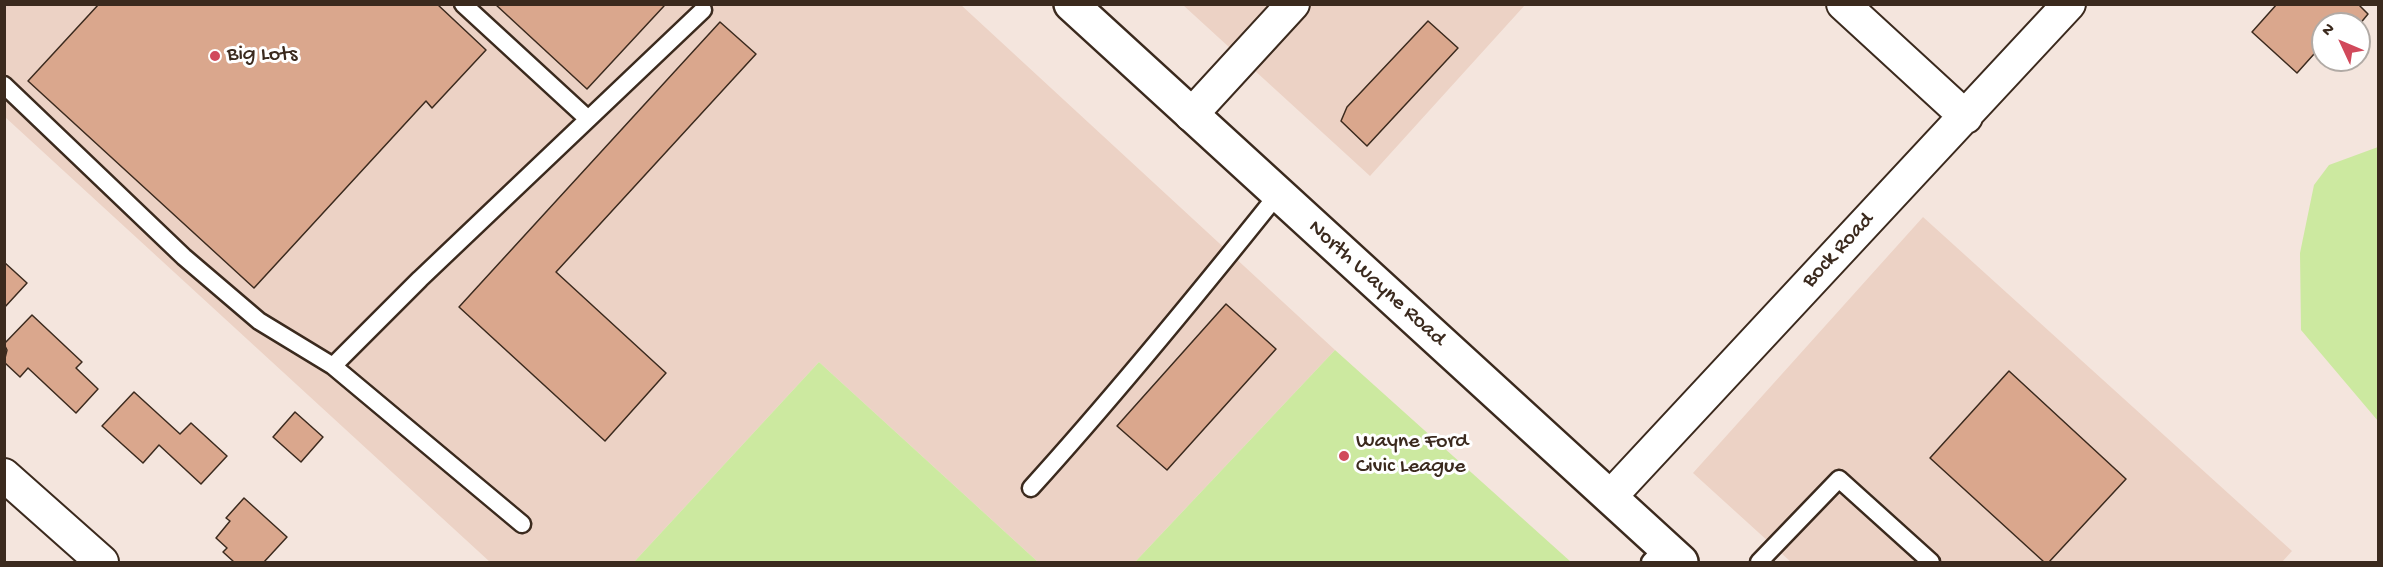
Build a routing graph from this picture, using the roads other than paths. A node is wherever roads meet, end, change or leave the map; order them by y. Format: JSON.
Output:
{"nodes":[{"id":1,"x":463,"y":4,"type":"edge"},
{"id":2,"x":1071,"y":4,"type":"edge"},
{"id":3,"x":1293,"y":4,"type":"edge"},
{"id":4,"x":1843,"y":4,"type":"edge"},
{"id":5,"x":2069,"y":4,"type":"edge"},
{"id":6,"x":702,"y":6,"type":"edge"},
{"id":7,"x":4,"y":85,"type":"edge"},
{"id":8,"x":1191,"y":115,"type":"junction"},
{"id":9,"x":1966,"y":117,"type":"junction"},
{"id":10,"x":588,"y":119,"type":"junction"},
{"id":11,"x":1278,"y":194,"type":"junction"},
{"id":12,"x":333,"y":366,"type":"junction"},
{"id":13,"x":4,"y":475,"type":"edge"},
{"id":14,"x":1031,"y":488,"type":"dead end"},
{"id":15,"x":1610,"y":497,"type":"junction"},
{"id":16,"x":522,"y":524,"type":"dead end"},
{"id":17,"x":1665,"y":557,"type":"edge"},
{"id":18,"x":102,"y":562,"type":"edge"},
{"id":19,"x":1759,"y":562,"type":"edge"},
{"id":20,"x":1931,"y":562,"type":"edge"}],
"edges":[{"from":1,"to":10,"type":"lane"},
{"from":2,"to":8,"type":"main road","name":"North Wayne Road"},
{"from":3,"to":8,"type":"street"},
{"from":4,"to":9,"type":"street"},
{"from":5,"to":9,"type":"street","name":"Bock Road"},
{"from":6,"to":10,"type":"lane"},
{"from":7,"to":12,"type":"lane"},
{"from":8,"to":11,"type":"main road","name":"North Wayne Road"},
{"from":9,"to":15,"type":"street","name":"Bock Road"},
{"from":10,"to":12,"type":"lane"},
{"from":11,"to":14,"type":"lane"},
{"from":11,"to":15,"type":"main road","name":"North Wayne Road"},
{"from":12,"to":16,"type":"lane"},
{"from":13,"to":18,"type":"street"},
{"from":15,"to":17,"type":"main road","name":"North Wayne Road"},
{"from":19,"to":20,"type":"lane"}]}
